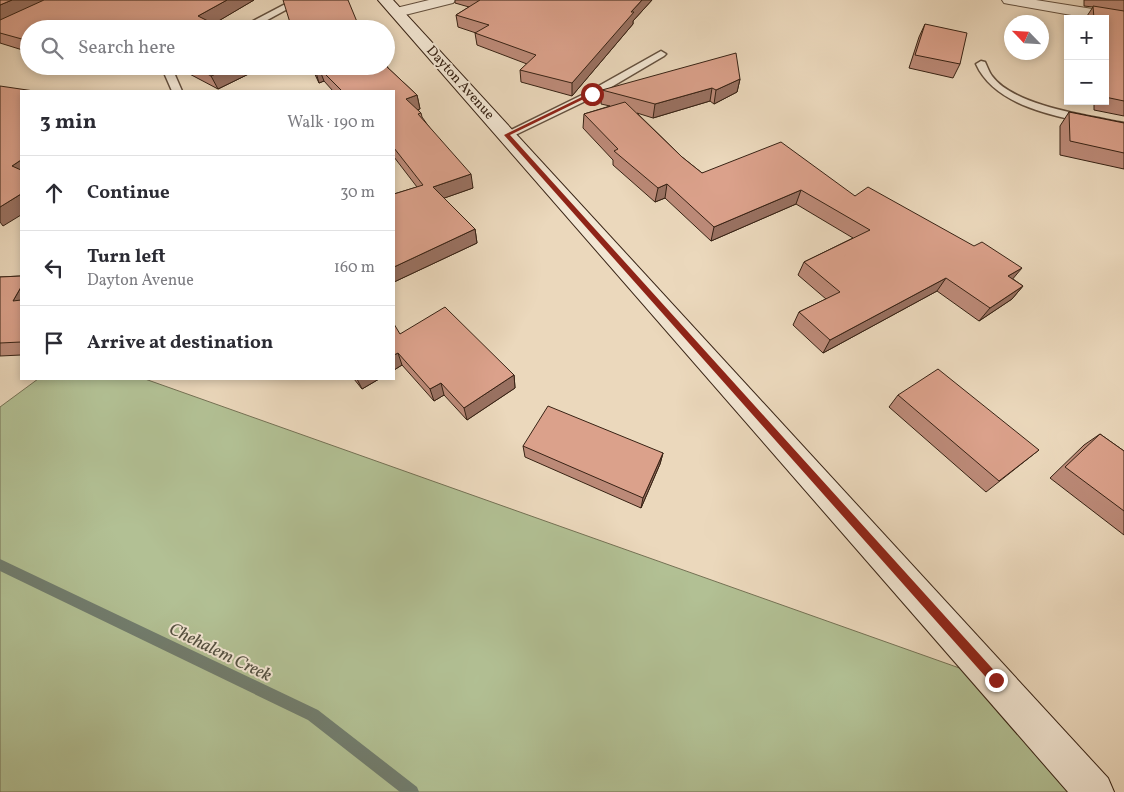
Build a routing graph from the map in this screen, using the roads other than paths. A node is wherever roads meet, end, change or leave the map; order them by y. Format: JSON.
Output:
{"nodes":[{"id":1,"x":300,"y":0,"type":"edge"},
{"id":2,"x":448,"y":0,"type":"edge"},
{"id":3,"x":1009,"y":0,"type":"edge"},
{"id":4,"x":391,"y":6,"type":"edge"},
{"id":5,"x":1124,"y":19,"type":"edge"},
{"id":6,"x":261,"y":20,"type":"edge"},
{"id":7,"x":660,"y":54,"type":"dead end"},
{"id":8,"x":981,"y":64,"type":"dead end"},
{"id":9,"x":170,"y":75,"type":"edge"},
{"id":10,"x":176,"y":90,"type":"edge"},
{"id":11,"x":1124,"y":126,"type":"edge"},
{"id":12,"x":507,"y":135,"type":"junction"},
{"id":13,"x":1094,"y":792,"type":"edge"}],
"edges":[{"from":1,"to":6,"type":"lane"},
{"from":2,"to":4,"type":"street"},
{"from":3,"to":5,"type":"street"},
{"from":4,"to":12,"type":"street","name":"Dayton Avenue"},
{"from":7,"to":12,"type":"lane"},
{"from":8,"to":11,"type":"lane"},
{"from":9,"to":10,"type":"lane"},
{"from":12,"to":13,"type":"street","name":"Dayton Avenue"}]}
